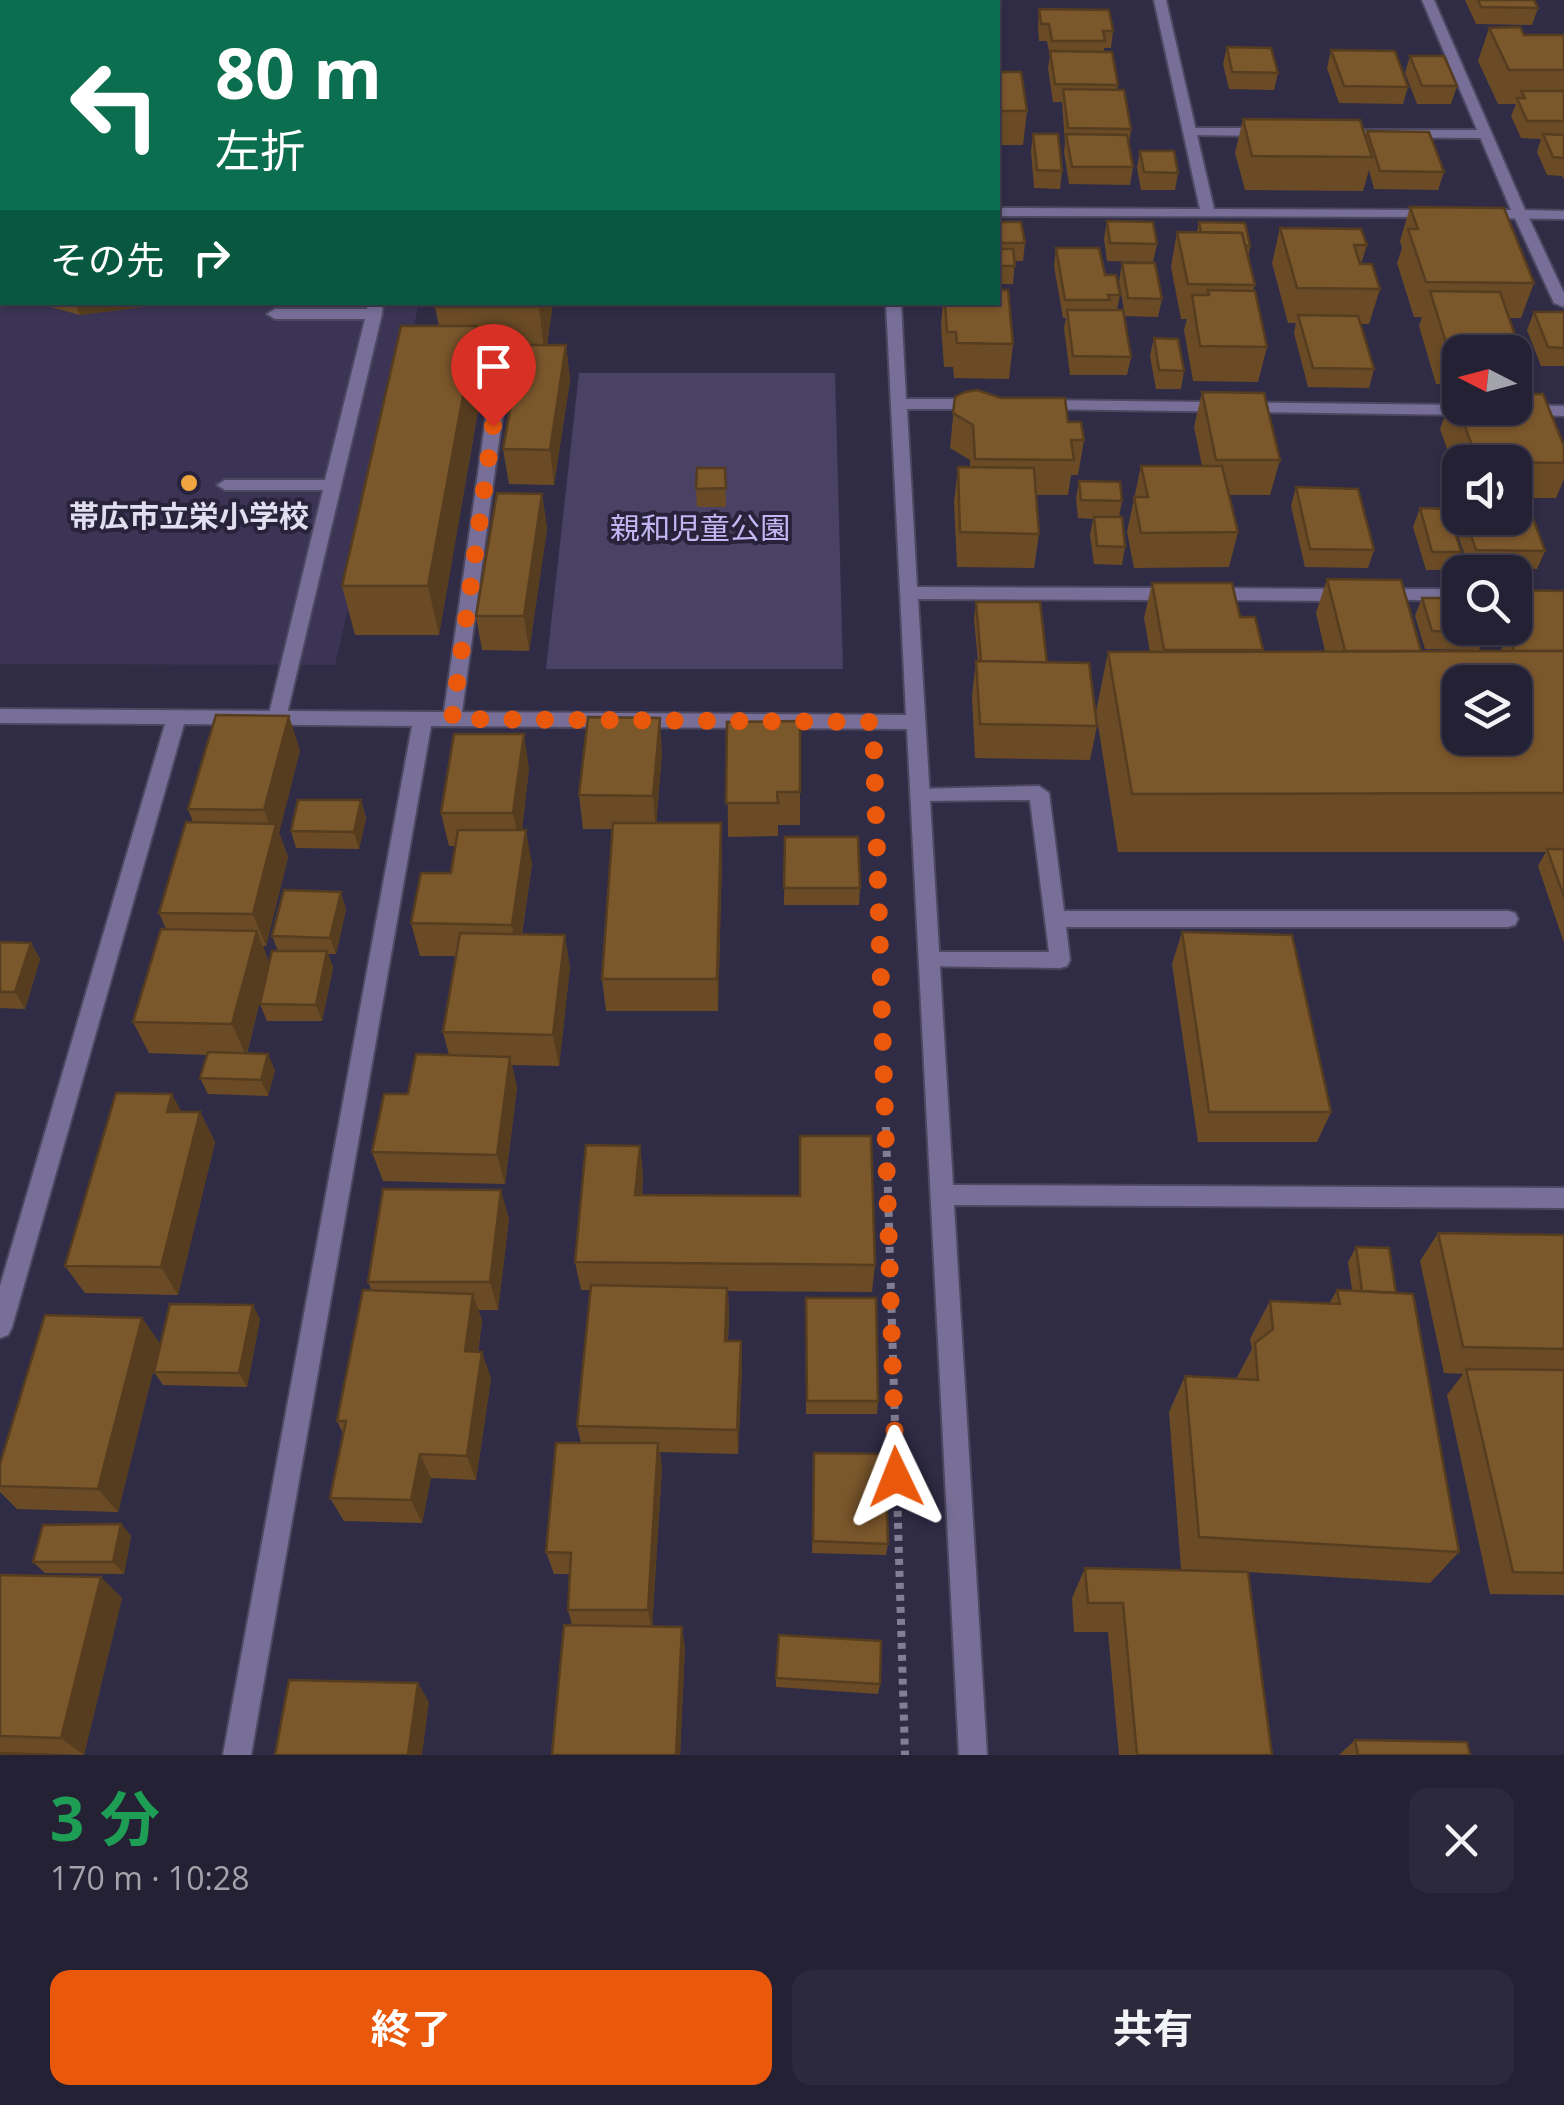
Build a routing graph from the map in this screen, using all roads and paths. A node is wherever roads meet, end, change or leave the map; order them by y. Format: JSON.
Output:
{"nodes":[{"id":1,"x":1160,"y":0,"type":"edge"},
{"id":2,"x":1428,"y":0,"type":"edge"},
{"id":3,"x":1190,"y":132,"type":"junction"},
{"id":4,"x":1288,"y":132,"type":"edge"},
{"id":5,"x":1328,"y":132,"type":"edge"},
{"id":6,"x":1485,"y":134,"type":"junction"},
{"id":7,"x":1000,"y":212,"type":"edge"},
{"id":8,"x":1208,"y":213,"type":"junction"},
{"id":9,"x":1442,"y":214,"type":"edge"},
{"id":10,"x":1462,"y":214,"type":"edge"},
{"id":11,"x":1520,"y":214,"type":"junction"},
{"id":12,"x":1564,"y":214,"type":"edge"},
{"id":13,"x":1560,"y":303,"type":"dead end"},
{"id":14,"x":893,"y":305,"type":"edge"},
{"id":15,"x":375,"y":308,"type":"edge"},
{"id":16,"x":275,"y":314,"type":"dead end"},
{"id":17,"x":498,"y":390,"type":"dead end"},
{"id":18,"x":900,"y":404,"type":"junction"},
{"id":19,"x":997,"y":405,"type":"edge"},
{"id":20,"x":1017,"y":405,"type":"edge"},
{"id":21,"x":1442,"y":410,"type":"edge"},
{"id":22,"x":1532,"y":410,"type":"edge"},
{"id":23,"x":1564,"y":411,"type":"edge"},
{"id":24,"x":225,"y":485,"type":"dead end"},
{"id":25,"x":332,"y":485,"type":"junction"},
{"id":26,"x":910,"y":592,"type":"junction"},
{"id":27,"x":1442,"y":595,"type":"edge"},
{"id":28,"x":0,"y":716,"type":"edge"},
{"id":29,"x":177,"y":716,"type":"junction"},
{"id":30,"x":278,"y":718,"type":"junction"},
{"id":31,"x":423,"y":719,"type":"junction"},
{"id":32,"x":452,"y":719,"type":"junction"},
{"id":33,"x":918,"y":722,"type":"junction"},
{"id":34,"x":921,"y":794,"type":"junction"},
{"id":35,"x":1054,"y":919,"type":"junction"},
{"id":36,"x":1508,"y":919,"type":"dead end"},
{"id":37,"x":929,"y":960,"type":"junction"},
{"id":38,"x":885,"y":1120,"type":"dead end"},
{"id":39,"x":940,"y":1195,"type":"junction"},
{"id":40,"x":1564,"y":1198,"type":"edge"},
{"id":41,"x":0,"y":1327,"type":"edge"},
{"id":42,"x":237,"y":1755,"type":"edge"},
{"id":43,"x":905,"y":1755,"type":"edge"},
{"id":44,"x":973,"y":1755,"type":"edge"}],
"edges":[{"from":1,"to":3,"type":"street"},
{"from":2,"to":6,"type":"street"},
{"from":3,"to":4,"type":"street"},
{"from":3,"to":8,"type":"street"},
{"from":5,"to":6,"type":"street"},
{"from":6,"to":11,"type":"street"},
{"from":7,"to":8,"type":"street"},
{"from":8,"to":9,"type":"street"},
{"from":10,"to":11,"type":"street"},
{"from":11,"to":12,"type":"street"},
{"from":11,"to":13,"type":"street"},
{"from":14,"to":18,"type":"street"},
{"from":15,"to":16,"type":"street"},
{"from":15,"to":25,"type":"street"},
{"from":17,"to":32,"type":"street"},
{"from":18,"to":19,"type":"street"},
{"from":18,"to":26,"type":"street"},
{"from":20,"to":21,"type":"street"},
{"from":22,"to":23,"type":"street"},
{"from":24,"to":25,"type":"street"},
{"from":25,"to":30,"type":"street"},
{"from":26,"to":27,"type":"street"},
{"from":26,"to":33,"type":"street"},
{"from":28,"to":29,"type":"street"},
{"from":29,"to":30,"type":"street"},
{"from":29,"to":41,"type":"street"},
{"from":30,"to":31,"type":"street"},
{"from":31,"to":32,"type":"street"},
{"from":31,"to":42,"type":"street"},
{"from":32,"to":33,"type":"street"},
{"from":33,"to":34,"type":"street"},
{"from":34,"to":35,"type":"street"},
{"from":34,"to":37,"type":"street"},
{"from":35,"to":36,"type":"street"},
{"from":35,"to":37,"type":"street"},
{"from":37,"to":39,"type":"street"},
{"from":38,"to":43,"type":"path"},
{"from":39,"to":40,"type":"street"},
{"from":39,"to":44,"type":"street"}]}
